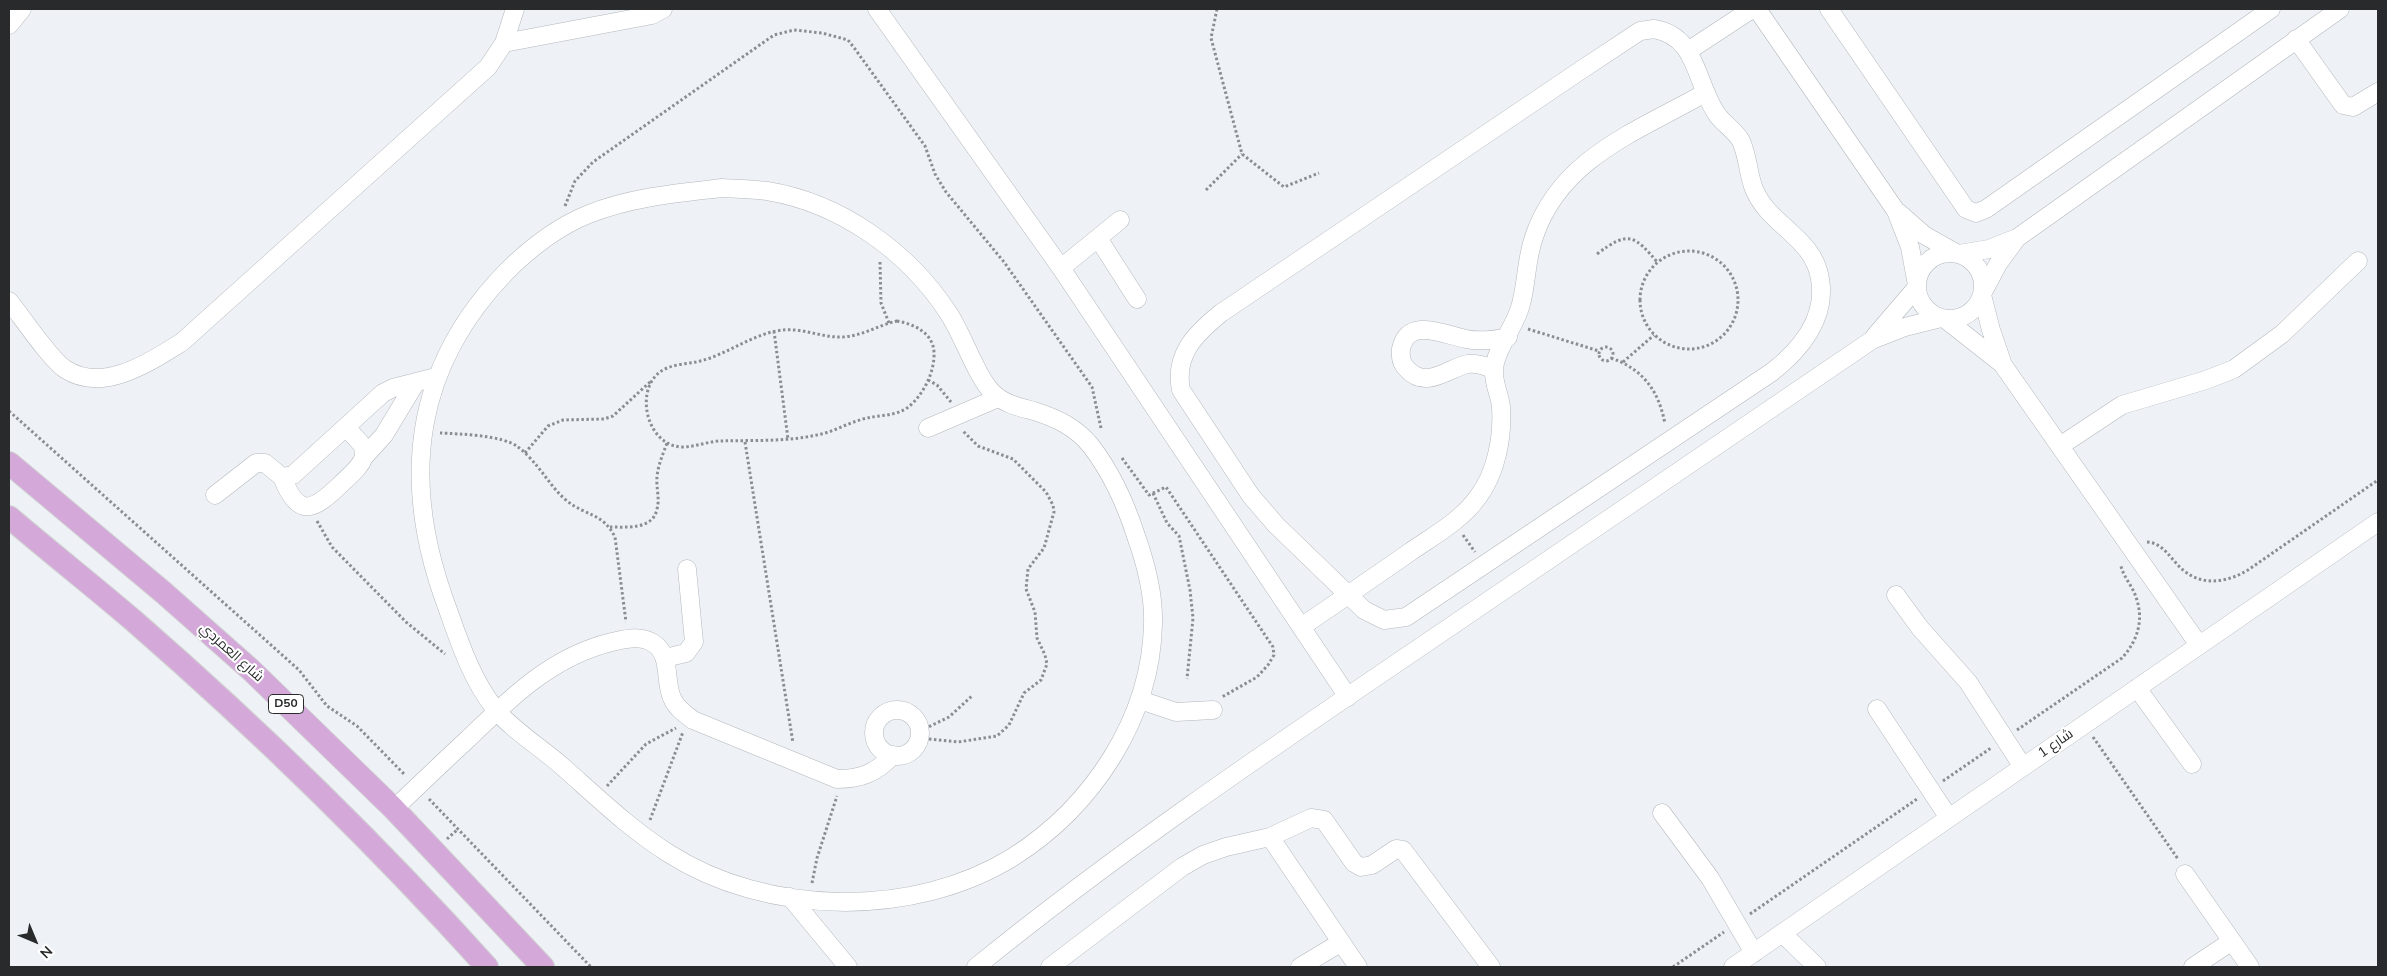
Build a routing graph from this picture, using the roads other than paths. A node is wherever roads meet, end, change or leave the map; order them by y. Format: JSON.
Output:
{"nodes":[{"id":1,"x":22,"y":9,"type":"edge"},
{"id":2,"x":515,"y":9,"type":"edge"},
{"id":3,"x":663,"y":9,"type":"edge"},
{"id":4,"x":877,"y":9,"type":"edge"},
{"id":5,"x":1752,"y":9,"type":"edge"},
{"id":6,"x":1757,"y":9,"type":"edge"},
{"id":7,"x":1829,"y":9,"type":"edge"},
{"id":8,"x":2271,"y":9,"type":"edge"},
{"id":9,"x":2340,"y":9,"type":"edge"},
{"id":10,"x":9,"y":25,"type":"edge"},
{"id":11,"x":2296,"y":39,"type":"junction"},
{"id":12,"x":504,"y":43,"type":"junction"},
{"id":13,"x":1688,"y":51,"type":"junction"},
{"id":14,"x":2378,"y":92,"type":"edge"},
{"id":15,"x":1705,"y":93,"type":"junction"},
{"id":16,"x":1896,"y":210,"type":"junction"},
{"id":17,"x":1120,"y":220,"type":"dead end"},
{"id":18,"x":1098,"y":238,"type":"junction"},
{"id":19,"x":2017,"y":238,"type":"junction"},
{"id":20,"x":1958,"y":253,"type":"junction"},
{"id":21,"x":2358,"y":261,"type":"dead end"},
{"id":22,"x":1061,"y":268,"type":"junction"},
{"id":23,"x":1917,"y":286,"type":"junction"},
{"id":24,"x":1983,"y":294,"type":"junction"},
{"id":25,"x":1137,"y":299,"type":"dead end"},
{"id":26,"x":9,"y":301,"type":"edge"},
{"id":27,"x":1943,"y":318,"type":"junction"},
{"id":28,"x":1510,"y":331,"type":"junction"},
{"id":29,"x":1872,"y":340,"type":"junction"},
{"id":30,"x":2004,"y":365,"type":"junction"},
{"id":31,"x":1494,"y":370,"type":"junction"},
{"id":32,"x":436,"y":377,"type":"junction"},
{"id":33,"x":416,"y":382,"type":"junction"},
{"id":34,"x":998,"y":398,"type":"junction"},
{"id":35,"x":346,"y":427,"type":"junction"},
{"id":36,"x":928,"y":428,"type":"dead end"},
{"id":37,"x":2060,"y":446,"type":"junction"},
{"id":38,"x":364,"y":457,"type":"junction"},
{"id":39,"x":9,"y":463,"type":"edge"},
{"id":40,"x":282,"y":477,"type":"junction"},
{"id":41,"x":215,"y":495,"type":"dead end"},
{"id":42,"x":9,"y":517,"type":"edge"},
{"id":43,"x":2378,"y":522,"type":"edge"},
{"id":44,"x":687,"y":569,"type":"dead end"},
{"id":45,"x":1348,"y":595,"type":"junction"},
{"id":46,"x":1896,"y":595,"type":"dead end"},
{"id":47,"x":1301,"y":627,"type":"junction"},
{"id":48,"x":2199,"y":645,"type":"junction"},
{"id":49,"x":666,"y":658,"type":"junction"},
{"id":50,"x":2137,"y":688,"type":"junction"},
{"id":51,"x":1348,"y":697,"type":"junction"},
{"id":52,"x":1140,"y":700,"type":"junction"},
{"id":53,"x":1877,"y":709,"type":"dead end"},
{"id":54,"x":1213,"y":710,"type":"dead end"},
{"id":55,"x":496,"y":711,"type":"junction"},
{"id":56,"x":893,"y":755,"type":"junction"},
{"id":57,"x":2192,"y":764,"type":"dead end"},
{"id":58,"x":2023,"y":767,"type":"junction"},
{"id":59,"x":394,"y":809,"type":"junction"},
{"id":60,"x":1662,"y":813,"type":"dead end"},
{"id":61,"x":1949,"y":818,"type":"junction"},
{"id":62,"x":1270,"y":837,"type":"junction"},
{"id":63,"x":2184,"y":874,"type":"road end"},
{"id":64,"x":790,"y":897,"type":"junction"},
{"id":65,"x":1782,"y":933,"type":"junction"},
{"id":66,"x":2232,"y":941,"type":"junction"},
{"id":67,"x":1340,"y":943,"type":"junction"},
{"id":68,"x":1754,"y":953,"type":"junction"},
{"id":69,"x":487,"y":967,"type":"edge"},
{"id":70,"x":543,"y":967,"type":"edge"},
{"id":71,"x":848,"y":967,"type":"edge"},
{"id":72,"x":976,"y":967,"type":"edge"},
{"id":73,"x":1050,"y":967,"type":"edge"},
{"id":74,"x":1300,"y":967,"type":"edge"},
{"id":75,"x":1358,"y":967,"type":"edge"},
{"id":76,"x":1491,"y":967,"type":"edge"},
{"id":77,"x":1733,"y":967,"type":"edge"},
{"id":78,"x":1817,"y":967,"type":"edge"},
{"id":79,"x":2193,"y":967,"type":"edge"},
{"id":80,"x":2250,"y":967,"type":"edge"}],
"edges":[{"from":1,"to":10,"type":"street"},
{"from":2,"to":12,"type":"street"},
{"from":3,"to":12,"type":"street"},
{"from":4,"to":22,"type":"street"},
{"from":5,"to":13,"type":"street"},
{"from":6,"to":16,"type":"street"},
{"from":7,"to":8,"type":"street"},
{"from":9,"to":11,"type":"street"},
{"from":11,"to":14,"type":"street"},
{"from":11,"to":19,"type":"street"},
{"from":12,"to":26,"type":"street"},
{"from":13,"to":15,"type":"street"},
{"from":13,"to":45,"type":"street"},
{"from":15,"to":28,"type":"street"},
{"from":15,"to":45,"type":"street"},
{"from":16,"to":20,"type":"street"},
{"from":16,"to":23,"type":"street"},
{"from":17,"to":18,"type":"street"},
{"from":18,"to":22,"type":"street"},
{"from":18,"to":25,"type":"street"},
{"from":19,"to":20,"type":"street"},
{"from":19,"to":24,"type":"street"},
{"from":20,"to":23,"type":"street"},
{"from":20,"to":24,"type":"street"},
{"from":21,"to":37,"type":"street"},
{"from":22,"to":47,"type":"street"},
{"from":23,"to":27,"type":"street"},
{"from":23,"to":29,"type":"street"},
{"from":24,"to":27,"type":"street"},
{"from":24,"to":30,"type":"street"},
{"from":27,"to":29,"type":"street"},
{"from":27,"to":30,"type":"street"},
{"from":28,"to":31,"type":"street"},
{"from":28,"to":31,"type":"street"},
{"from":29,"to":51,"type":"street"},
{"from":30,"to":37,"type":"street"},
{"from":31,"to":45,"type":"street"},
{"from":32,"to":33,"type":"street"},
{"from":32,"to":34,"type":"street"},
{"from":32,"to":55,"type":"street"},
{"from":33,"to":35,"type":"street"},
{"from":33,"to":38,"type":"street"},
{"from":34,"to":36,"type":"street"},
{"from":34,"to":52,"type":"street"},
{"from":35,"to":38,"type":"street"},
{"from":35,"to":40,"type":"street"},
{"from":37,"to":48,"type":"street"},
{"from":38,"to":40,"type":"street"},
{"from":39,"to":59,"type":"main road","name":"شارع العمردي","number":"D50"},
{"from":40,"to":41,"type":"street"},
{"from":42,"to":69,"type":"main road"},
{"from":43,"to":48,"type":"street","name":"شارع 1"},
{"from":44,"to":49,"type":"street"},
{"from":45,"to":47,"type":"street"},
{"from":46,"to":58,"type":"street"},
{"from":47,"to":51,"type":"street"},
{"from":48,"to":50,"type":"street","name":"شارع 1"},
{"from":49,"to":55,"type":"street"},
{"from":49,"to":56,"type":"street"},
{"from":50,"to":57,"type":"street"},
{"from":50,"to":58,"type":"street","name":"شارع 1"},
{"from":51,"to":72,"type":"street"},
{"from":52,"to":54,"type":"street"},
{"from":52,"to":64,"type":"street"},
{"from":53,"to":61,"type":"street"},
{"from":55,"to":59,"type":"street"},
{"from":55,"to":64,"type":"street"},
{"from":56,"to":56,"type":"street"},
{"from":58,"to":61,"type":"street","name":"شارع 1"},
{"from":59,"to":70,"type":"main road","name":"شارع العمردي","number":"D50"},
{"from":60,"to":68,"type":"street"},
{"from":61,"to":65,"type":"street","name":"شارع 1"},
{"from":62,"to":67,"type":"street"},
{"from":62,"to":73,"type":"street"},
{"from":62,"to":76,"type":"street"},
{"from":63,"to":66,"type":"street"},
{"from":64,"to":71,"type":"street"},
{"from":65,"to":68,"type":"street","name":"شارع 1"},
{"from":65,"to":78,"type":"street"},
{"from":66,"to":79,"type":"street"},
{"from":66,"to":80,"type":"street"},
{"from":67,"to":74,"type":"street"},
{"from":67,"to":75,"type":"street"},
{"from":68,"to":77,"type":"street","name":"شارع 1"}]}
